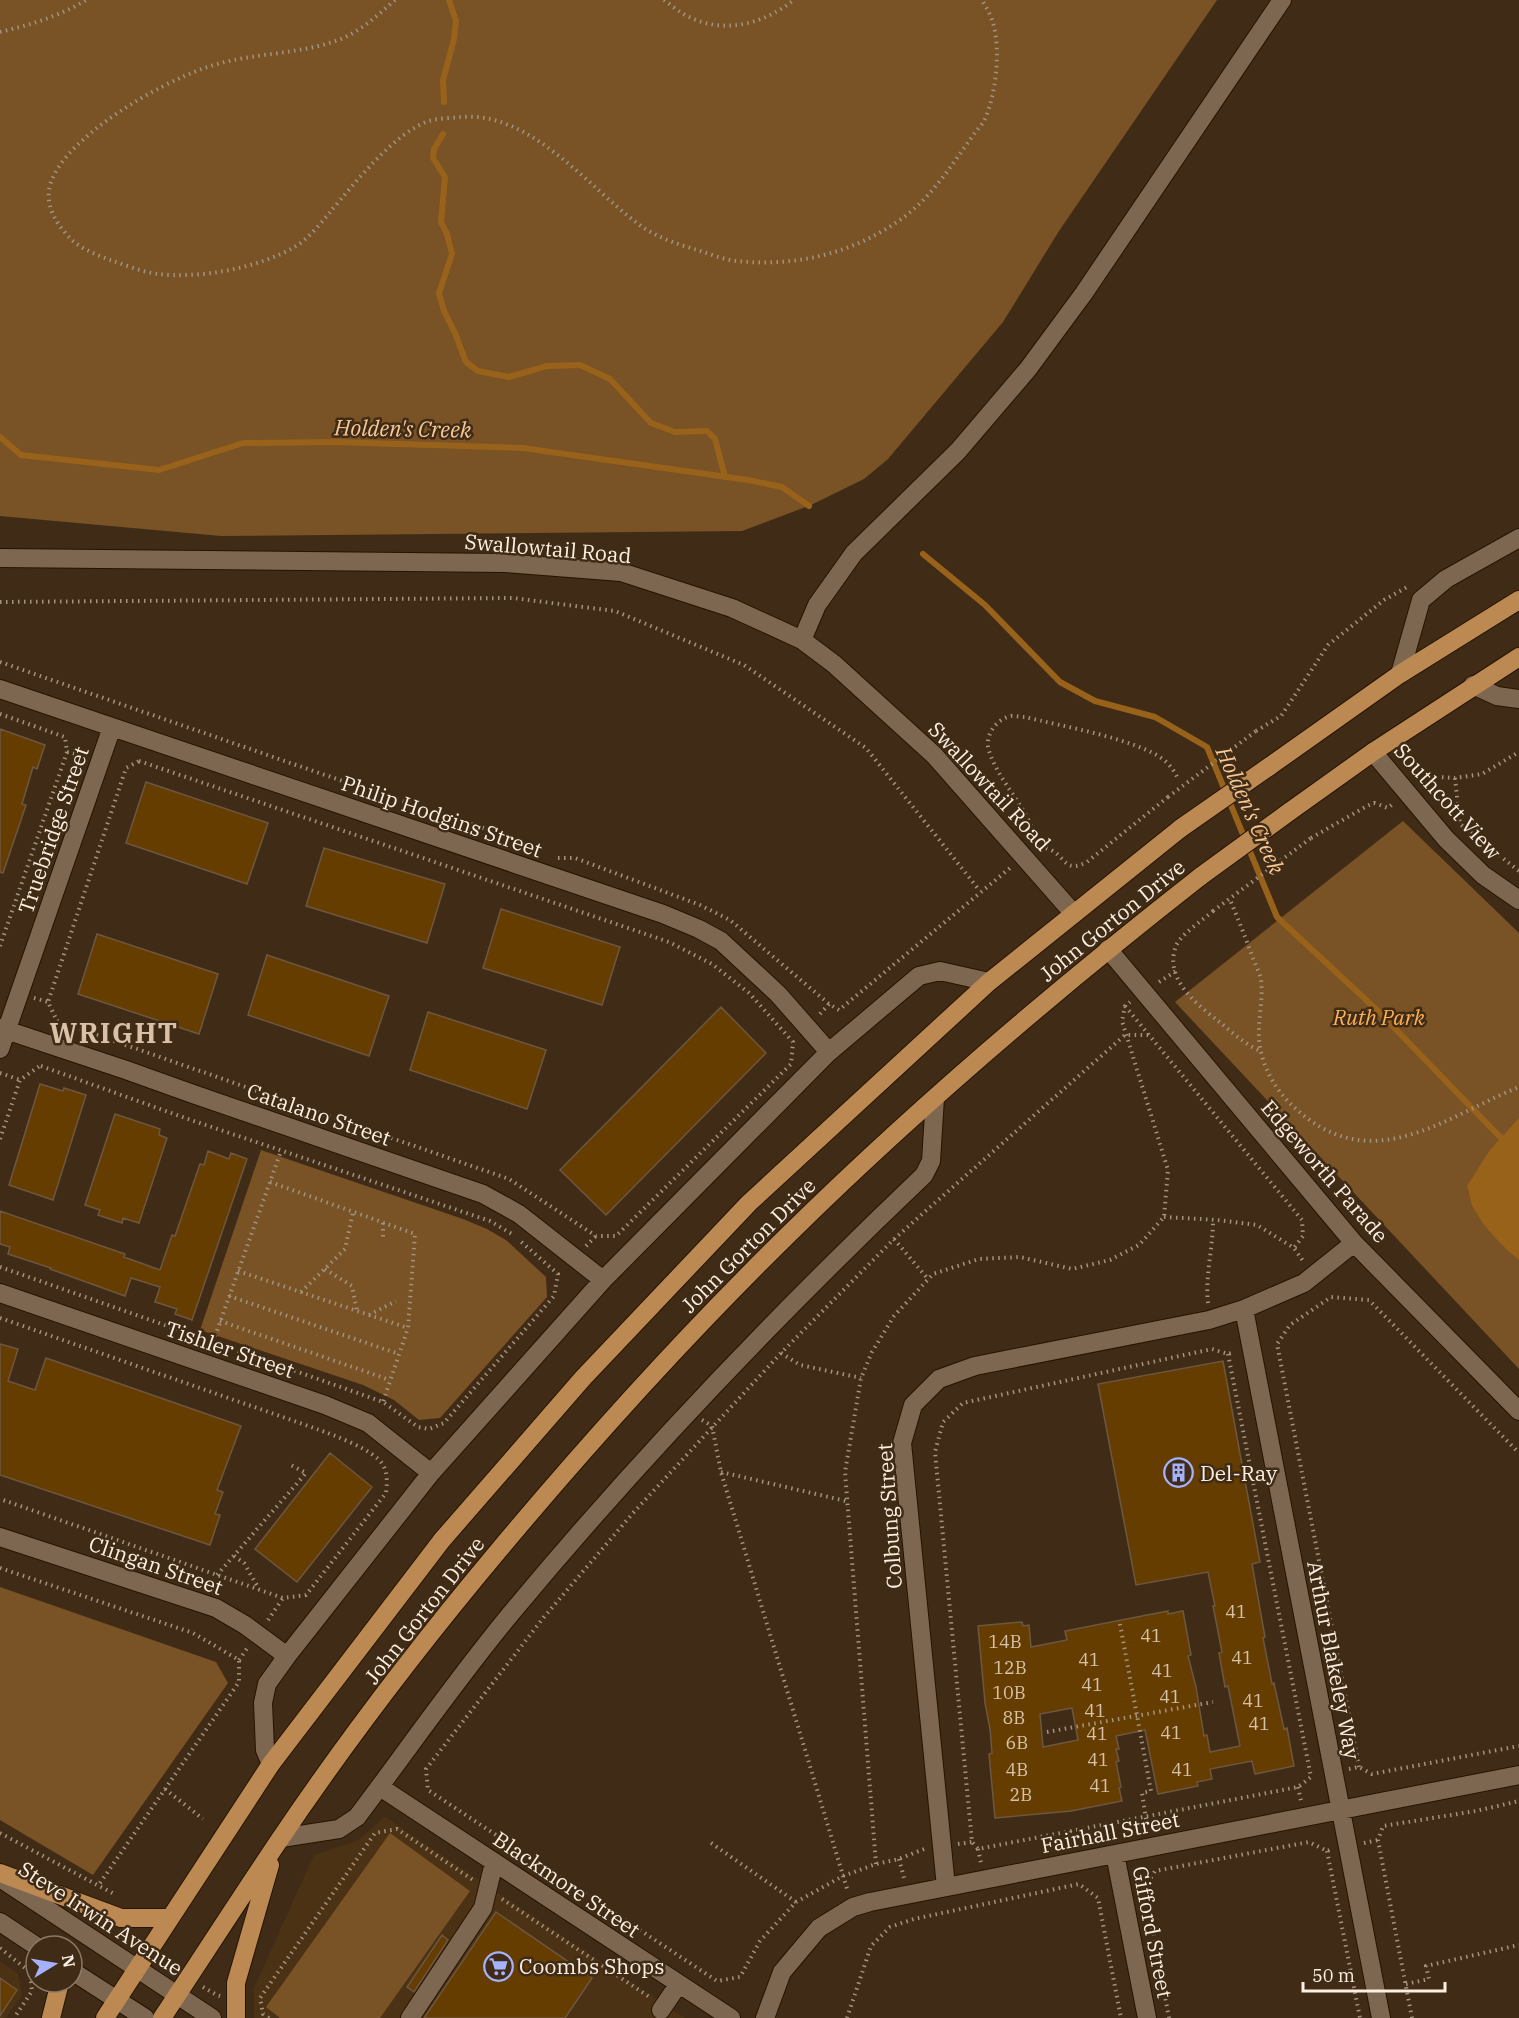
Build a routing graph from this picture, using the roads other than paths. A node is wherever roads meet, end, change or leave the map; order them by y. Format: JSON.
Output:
{"nodes":[{"id":1,"x":1282,"y":0,"type":"edge"},
{"id":2,"x":1519,"y":538,"type":"edge"},
{"id":3,"x":0,"y":558,"type":"edge"},
{"id":4,"x":1519,"y":600,"type":"edge"},
{"id":5,"x":802,"y":640,"type":"junction"},
{"id":6,"x":1519,"y":657,"type":"edge"},
{"id":7,"x":1400,"y":674,"type":"junction"},
{"id":8,"x":1473,"y":685,"type":"junction"},
{"id":9,"x":0,"y":689,"type":"edge"},
{"id":10,"x":1519,"y":699,"type":"edge"},
{"id":11,"x":112,"y":727,"type":"junction"},
{"id":12,"x":1373,"y":752,"type":"junction"},
{"id":13,"x":1519,"y":900,"type":"edge"},
{"id":14,"x":1074,"y":914,"type":"junction"},
{"id":15,"x":1108,"y":949,"type":"junction"},
{"id":16,"x":989,"y":982,"type":"junction"},
{"id":17,"x":3,"y":1029,"type":"edge"},
{"id":18,"x":0,"y":1049,"type":"edge"},
{"id":19,"x":829,"y":1052,"type":"junction"},
{"id":20,"x":935,"y":1098,"type":"junction"},
{"id":21,"x":1354,"y":1243,"type":"junction"},
{"id":22,"x":603,"y":1280,"type":"junction"},
{"id":23,"x":0,"y":1293,"type":"edge"},
{"id":24,"x":1244,"y":1310,"type":"junction"},
{"id":25,"x":1519,"y":1411,"type":"edge"},
{"id":26,"x":431,"y":1473,"type":"junction"},
{"id":27,"x":0,"y":1537,"type":"edge"},
{"id":28,"x":287,"y":1656,"type":"junction"},
{"id":29,"x":271,"y":1764,"type":"junction"},
{"id":30,"x":1519,"y":1775,"type":"edge"},
{"id":31,"x":380,"y":1787,"type":"junction"},
{"id":32,"x":1341,"y":1810,"type":"junction"},
{"id":33,"x":278,"y":1842,"type":"junction"},
{"id":34,"x":1115,"y":1854,"type":"junction"},
{"id":35,"x":494,"y":1863,"type":"junction"},
{"id":36,"x":0,"y":1873,"type":"edge"},
{"id":37,"x":0,"y":1878,"type":"edge"},
{"id":38,"x":945,"y":1887,"type":"junction"},
{"id":39,"x":170,"y":1918,"type":"junction"},
{"id":40,"x":0,"y":1922,"type":"edge"},
{"id":41,"x":24,"y":1938,"type":"edge"},
{"id":42,"x":137,"y":1969,"type":"junction"},
{"id":43,"x":84,"y":1979,"type":"edge"},
{"id":44,"x":678,"y":1985,"type":"junction"},
{"id":45,"x":57,"y":1994,"type":"edge"},
{"id":46,"x":178,"y":1995,"type":"junction"},
{"id":47,"x":117,"y":2000,"type":"junction"},
{"id":48,"x":661,"y":2010,"type":"dead end"},
{"id":49,"x":51,"y":2018,"type":"edge"},
{"id":50,"x":105,"y":2018,"type":"edge"},
{"id":51,"x":145,"y":2018,"type":"edge"},
{"id":52,"x":162,"y":2018,"type":"edge"},
{"id":53,"x":212,"y":2018,"type":"edge"},
{"id":54,"x":236,"y":2018,"type":"edge"},
{"id":55,"x":411,"y":2018,"type":"edge"},
{"id":56,"x":731,"y":2018,"type":"edge"},
{"id":57,"x":765,"y":2018,"type":"edge"},
{"id":58,"x":1147,"y":2018,"type":"edge"},
{"id":59,"x":1381,"y":2018,"type":"edge"}],
"edges":[{"from":1,"to":5,"type":"street"},
{"from":2,"to":7,"type":"street"},
{"from":3,"to":5,"type":"street","name":"Swallowtail Road"},
{"from":4,"to":7,"type":"main road","name":"John Gorton Drive"},
{"from":5,"to":14,"type":"street","name":"Swallowtail Road"},
{"from":6,"to":8,"type":"main road","name":"John Gorton Drive"},
{"from":7,"to":14,"type":"main road","name":"John Gorton Drive","bridge":true},
{"from":8,"to":10,"type":"street"},
{"from":8,"to":12,"type":"main road","name":"John Gorton Drive"},
{"from":9,"to":11,"type":"street","name":"Philip Hodgins Street"},
{"from":11,"to":17,"type":"street","name":"Truebridge Street"},
{"from":11,"to":19,"type":"street","name":"Philip Hodgins Street"},
{"from":12,"to":13,"type":"street","name":"Southcott View"},
{"from":12,"to":15,"type":"main road","name":"John Gorton Drive","bridge":true},
{"from":14,"to":16,"type":"main road","name":"John Gorton Drive"},
{"from":15,"to":20,"type":"main road","name":"John Gorton Drive"},
{"from":15,"to":21,"type":"street","name":"Edgeworth Parade"},
{"from":16,"to":19,"type":"street"},
{"from":16,"to":29,"type":"main road","name":"John Gorton Drive"},
{"from":17,"to":18,"type":"street","name":"Truebridge Street"},
{"from":17,"to":22,"type":"street","name":"Catalano Street"},
{"from":19,"to":22,"type":"street"},
{"from":20,"to":31,"type":"street"},
{"from":20,"to":33,"type":"main road","name":"John Gorton Drive"},
{"from":21,"to":24,"type":"street","name":"Colbung Street"},
{"from":21,"to":25,"type":"street","name":"Edgeworth Parade"},
{"from":22,"to":26,"type":"street"},
{"from":23,"to":26,"type":"street","name":"Tishler Street"},
{"from":24,"to":32,"type":"street","name":"Arthur Blakeley Way"},
{"from":24,"to":38,"type":"street","name":"Colbung Street"},
{"from":26,"to":28,"type":"street"},
{"from":27,"to":28,"type":"street","name":"Clingan Street"},
{"from":28,"to":29,"type":"street"},
{"from":29,"to":39,"type":"main road","name":"John Gorton Drive"},
{"from":30,"to":32,"type":"street","name":"Fairhall Street"},
{"from":31,"to":33,"type":"street"},
{"from":31,"to":35,"type":"street","name":"Blackmore Street"},
{"from":32,"to":34,"type":"street","name":"Fairhall Street"},
{"from":32,"to":59,"type":"street","name":"Arthur Blakeley Way"},
{"from":33,"to":46,"type":"main road","name":"John Gorton Drive"},
{"from":33,"to":54,"type":"main road"},
{"from":34,"to":38,"type":"street","name":"Fairhall Street"},
{"from":34,"to":58,"type":"street","name":"Gifford Street"},
{"from":35,"to":44,"type":"street","name":"Blackmore Street"},
{"from":35,"to":55,"type":"street"},
{"from":36,"to":39,"type":"main road"},
{"from":37,"to":42,"type":"street","name":"Steve Irwin Avenue"},
{"from":38,"to":57,"type":"street","name":"Fairhall Street"},
{"from":39,"to":42,"type":"main road","name":"John Gorton Drive"},
{"from":40,"to":41,"type":"street"},
{"from":42,"to":46,"type":"street","name":"Steve Irwin Avenue"},
{"from":42,"to":47,"type":"main road","name":"John Gorton Drive"},
{"from":43,"to":47,"type":"street"},
{"from":44,"to":48,"type":"street"},
{"from":44,"to":56,"type":"street","name":"Blackmore Street"},
{"from":45,"to":49,"type":"main road"},
{"from":46,"to":52,"type":"main road","name":"John Gorton Drive"},
{"from":46,"to":53,"type":"street","name":"Steve Irwin Avenue"},
{"from":47,"to":50,"type":"main road","name":"John Gorton Drive"},
{"from":47,"to":51,"type":"street"}]}
